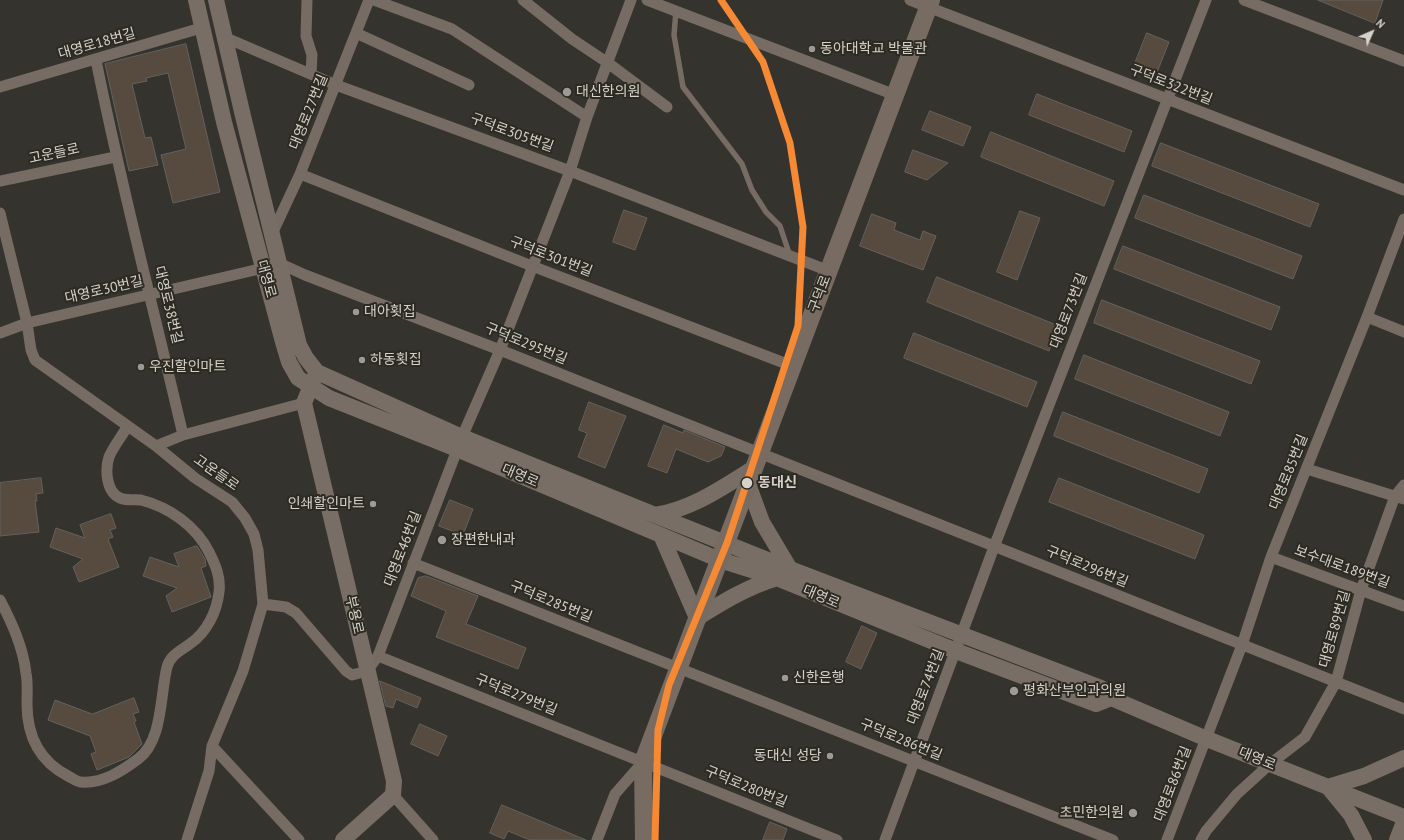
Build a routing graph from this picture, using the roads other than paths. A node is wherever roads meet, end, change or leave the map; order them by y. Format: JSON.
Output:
{"nodes":[{"id":1,"x":196,"y":0,"type":"edge"},
{"id":2,"x":216,"y":0,"type":"edge"},
{"id":3,"x":307,"y":0,"type":"edge"},
{"id":4,"x":369,"y":0,"type":"edge"},
{"id":5,"x":374,"y":0,"type":"edge"},
{"id":6,"x":523,"y":0,"type":"edge"},
{"id":7,"x":631,"y":0,"type":"edge"},
{"id":8,"x":647,"y":0,"type":"edge"},
{"id":9,"x":910,"y":0,"type":"edge"},
{"id":10,"x":1206,"y":0,"type":"edge"},
{"id":11,"x":1244,"y":0,"type":"edge"},
{"id":12,"x":930,"y":3,"type":"edge"},
{"id":13,"x":676,"y":10,"type":"junction"},
{"id":14,"x":202,"y":28,"type":"junction"},
{"id":15,"x":356,"y":33,"type":"junction"},
{"id":16,"x":224,"y":37,"type":"junction"},
{"id":17,"x":96,"y":60,"type":"junction"},
{"id":18,"x":1404,"y":61,"type":"edge"},
{"id":19,"x":608,"y":63,"type":"junction"},
{"id":20,"x":311,"y":74,"type":"junction"},
{"id":21,"x":336,"y":85,"type":"junction"},
{"id":22,"x":469,"y":85,"type":"dead end"},
{"id":23,"x":0,"y":87,"type":"edge"},
{"id":24,"x":895,"y":95,"type":"junction"},
{"id":25,"x":1166,"y":100,"type":"junction"},
{"id":26,"x":667,"y":107,"type":"dead end"},
{"id":27,"x":587,"y":117,"type":"junction"},
{"id":28,"x":115,"y":157,"type":"junction"},
{"id":29,"x":570,"y":171,"type":"junction"},
{"id":30,"x":300,"y":174,"type":"junction"},
{"id":31,"x":0,"y":181,"type":"edge"},
{"id":32,"x":1404,"y":190,"type":"edge"},
{"id":33,"x":0,"y":213,"type":"edge"},
{"id":34,"x":1404,"y":219,"type":"edge"},
{"id":35,"x":272,"y":234,"type":"junction"},
{"id":36,"x":790,"y":256,"type":"junction"},
{"id":37,"x":281,"y":264,"type":"junction"},
{"id":38,"x":532,"y":266,"type":"junction"},
{"id":39,"x":262,"y":269,"type":"junction"},
{"id":40,"x":829,"y":271,"type":"junction"},
{"id":41,"x":150,"y":295,"type":"junction"},
{"id":42,"x":1367,"y":317,"type":"junction"},
{"id":43,"x":27,"y":323,"type":"junction"},
{"id":44,"x":1404,"y":332,"type":"edge"},
{"id":45,"x":0,"y":333,"type":"edge"},
{"id":46,"x":500,"y":350,"type":"junction"},
{"id":47,"x":792,"y":366,"type":"junction"},
{"id":48,"x":317,"y":372,"type":"junction"},
{"id":49,"x":311,"y":388,"type":"junction"},
{"id":50,"x":304,"y":403,"type":"junction"},
{"id":51,"x":127,"y":427,"type":"junction"},
{"id":52,"x":183,"y":435,"type":"junction"},
{"id":53,"x":460,"y":443,"type":"junction"},
{"id":54,"x":156,"y":446,"type":"junction"},
{"id":55,"x":754,"y":469,"type":"junction"},
{"id":56,"x":1307,"y":469,"type":"junction"},
{"id":57,"x":1404,"y":485,"type":"edge"},
{"id":58,"x":1400,"y":497,"type":"edge"},
{"id":59,"x":655,"y":516,"type":"junction"},
{"id":60,"x":661,"y":535,"type":"junction"},
{"id":61,"x":727,"y":543,"type":"junction"},
{"id":62,"x":994,"y":547,"type":"junction"},
{"id":63,"x":1271,"y":557,"type":"junction"},
{"id":64,"x":720,"y":560,"type":"junction"},
{"id":65,"x":413,"y":563,"type":"junction"},
{"id":66,"x":790,"y":569,"type":"junction"},
{"id":67,"x":777,"y":578,"type":"junction"},
{"id":68,"x":1362,"y":590,"type":"junction"},
{"id":69,"x":0,"y":600,"type":"edge"},
{"id":70,"x":263,"y":604,"type":"junction"},
{"id":71,"x":1404,"y":606,"type":"edge"},
{"id":72,"x":697,"y":618,"type":"junction"},
{"id":73,"x":961,"y":634,"type":"junction"},
{"id":74,"x":1242,"y":645,"type":"junction"},
{"id":75,"x":956,"y":651,"type":"junction"},
{"id":76,"x":378,"y":656,"type":"junction"},
{"id":77,"x":678,"y":668,"type":"junction"},
{"id":78,"x":367,"y":671,"type":"junction"},
{"id":79,"x":1336,"y":682,"type":"junction"},
{"id":80,"x":1111,"y":698,"type":"junction"},
{"id":81,"x":1404,"y":709,"type":"edge"},
{"id":82,"x":1206,"y":739,"type":"junction"},
{"id":83,"x":212,"y":746,"type":"junction"},
{"id":84,"x":1404,"y":758,"type":"edge"},
{"id":85,"x":914,"y":761,"type":"junction"},
{"id":86,"x":643,"y":762,"type":"junction"},
{"id":87,"x":1270,"y":764,"type":"junction"},
{"id":88,"x":1328,"y":787,"type":"junction"},
{"id":89,"x":392,"y":795,"type":"junction"},
{"id":90,"x":1404,"y":817,"type":"edge"},
{"id":91,"x":1404,"y":822,"type":"edge"},
{"id":92,"x":187,"y":840,"type":"edge"},
{"id":93,"x":299,"y":840,"type":"edge"},
{"id":94,"x":343,"y":840,"type":"edge"},
{"id":95,"x":433,"y":840,"type":"edge"},
{"id":96,"x":597,"y":840,"type":"edge"},
{"id":97,"x":644,"y":840,"type":"edge"},
{"id":98,"x":837,"y":840,"type":"edge"},
{"id":99,"x":885,"y":840,"type":"edge"},
{"id":100,"x":1113,"y":840,"type":"edge"},
{"id":101,"x":1167,"y":840,"type":"edge"},
{"id":102,"x":1201,"y":840,"type":"edge"},
{"id":103,"x":1364,"y":840,"type":"edge"},
{"id":104,"x":1397,"y":840,"type":"edge"}],
"edges":[{"from":1,"to":14,"type":"main road","name":"대영로"},
{"from":2,"to":16,"type":"main road","name":"대영로"},
{"from":3,"to":20,"type":"street"},
{"from":4,"to":15,"type":"street","name":"대영로27번길"},
{"from":5,"to":27,"type":"street"},
{"from":6,"to":19,"type":"street"},
{"from":7,"to":19,"type":"street","name":"대영로46번길"},
{"from":8,"to":13,"type":"street"},
{"from":9,"to":12,"type":"street","name":"구덕로322번길"},
{"from":10,"to":25,"type":"street","name":"대영로73번길"},
{"from":11,"to":18,"type":"street"},
{"from":12,"to":24,"type":"main road","name":"구덕로"},
{"from":12,"to":25,"type":"street","name":"구덕로322번길"},
{"from":13,"to":24,"type":"street"},
{"from":13,"to":36,"type":"lane"},
{"from":14,"to":17,"type":"street","name":"대영로18번길"},
{"from":14,"to":39,"type":"main road","name":"대영로"},
{"from":15,"to":21,"type":"street","name":"대영로27번길"},
{"from":15,"to":22,"type":"street"},
{"from":16,"to":20,"type":"street","name":"구덕로305번길"},
{"from":16,"to":35,"type":"main road","name":"대영로"},
{"from":17,"to":23,"type":"street","name":"대영로18번길"},
{"from":17,"to":28,"type":"street","name":"대영로38번길"},
{"from":19,"to":26,"type":"street"},
{"from":19,"to":27,"type":"street","name":"대영로46번길"},
{"from":20,"to":21,"type":"street","name":"구덕로305번길"},
{"from":21,"to":29,"type":"street","name":"구덕로305번길"},
{"from":21,"to":30,"type":"street","name":"대영로27번길"},
{"from":24,"to":40,"type":"main road","name":"구덕로"},
{"from":25,"to":32,"type":"street","name":"구덕로322번길"},
{"from":25,"to":62,"type":"street","name":"대영로73번길"},
{"from":27,"to":29,"type":"street","name":"대영로46번길"},
{"from":28,"to":31,"type":"street","name":"고운들로"},
{"from":28,"to":41,"type":"street","name":"대영로38번길"},
{"from":29,"to":36,"type":"street","name":"구덕로305번길"},
{"from":29,"to":38,"type":"street","name":"대영로46번길"},
{"from":30,"to":35,"type":"street","name":"대영로27번길"},
{"from":30,"to":38,"type":"street","name":"구덕로301번길"},
{"from":33,"to":43,"type":"street","name":"고운들로"},
{"from":34,"to":42,"type":"street","name":"대영로85번길"},
{"from":35,"to":37,"type":"main road","name":"대영로"},
{"from":36,"to":40,"type":"street","name":"구덕로305번길"},
{"from":37,"to":39,"type":"street","name":"대영로30번길"},
{"from":37,"to":46,"type":"street","name":"구덕로295번길"},
{"from":37,"to":48,"type":"main road","name":"대영로"},
{"from":38,"to":46,"type":"street","name":"대영로46번길"},
{"from":38,"to":47,"type":"street","name":"구덕로301번길"},
{"from":39,"to":41,"type":"street","name":"대영로30번길"},
{"from":39,"to":49,"type":"main road","name":"대영로"},
{"from":40,"to":47,"type":"main road","name":"구덕로"},
{"from":41,"to":43,"type":"street","name":"대영로30번길"},
{"from":41,"to":52,"type":"street","name":"대영로38번길"},
{"from":42,"to":44,"type":"street"},
{"from":42,"to":56,"type":"street","name":"대영로85번길"},
{"from":43,"to":45,"type":"street","name":"대영로30번길"},
{"from":43,"to":51,"type":"street","name":"고운들로"},
{"from":46,"to":53,"type":"street","name":"대영로46번길"},
{"from":46,"to":55,"type":"street","name":"구덕로295번길"},
{"from":47,"to":55,"type":"main road","name":"구덕로"},
{"from":48,"to":49,"type":"main road"},
{"from":48,"to":53,"type":"main road","name":"대영로"},
{"from":49,"to":50,"type":"main road"},
{"from":49,"to":53,"type":"main road","name":"대영로"},
{"from":50,"to":52,"type":"street"},
{"from":50,"to":78,"type":"main road","name":"부용로"},
{"from":51,"to":54,"type":"street","name":"고운들로"},
{"from":51,"to":69,"type":"street"},
{"from":52,"to":54,"type":"street"},
{"from":53,"to":59,"type":"main road","name":"대영로"},
{"from":53,"to":60,"type":"main road","name":"대영로"},
{"from":53,"to":65,"type":"street","name":"대영로46번길"},
{"from":54,"to":70,"type":"street","name":"고운들로"},
{"from":55,"to":59,"type":"main road"},
{"from":55,"to":61,"type":"main road","name":"구덕로"},
{"from":55,"to":62,"type":"street","name":"구덕로296번길"},
{"from":55,"to":66,"type":"main road"},
{"from":56,"to":58,"type":"street"},
{"from":56,"to":63,"type":"street","name":"대영로85번길"},
{"from":57,"to":58,"type":"street","name":"대영로89번길"},
{"from":58,"to":68,"type":"street","name":"대영로89번길"},
{"from":59,"to":61,"type":"main road","name":"대영로"},
{"from":60,"to":64,"type":"main road","name":"대영로"},
{"from":60,"to":72,"type":"main road"},
{"from":61,"to":64,"type":"main road","name":"구덕로"},
{"from":61,"to":66,"type":"main road","name":"대영로"},
{"from":62,"to":73,"type":"street","name":"대영로73번길"},
{"from":62,"to":74,"type":"street","name":"구덕로296번길"},
{"from":63,"to":68,"type":"street","name":"보수대로189번길"},
{"from":63,"to":74,"type":"street","name":"대영로85번길"},
{"from":64,"to":67,"type":"main road","name":"대영로"},
{"from":64,"to":72,"type":"main road","name":"구덕로"},
{"from":65,"to":76,"type":"street","name":"대영로46번길"},
{"from":65,"to":77,"type":"street","name":"구덕로285번길"},
{"from":66,"to":73,"type":"main road","name":"대영로"},
{"from":67,"to":72,"type":"main road"},
{"from":67,"to":75,"type":"main road","name":"대영로"},
{"from":68,"to":71,"type":"street","name":"보수대로189번길"},
{"from":68,"to":79,"type":"street","name":"대영로89번길"},
{"from":70,"to":78,"type":"street"},
{"from":70,"to":83,"type":"street","name":"고운들로"},
{"from":72,"to":77,"type":"main road","name":"구덕로"},
{"from":73,"to":75,"type":"street","name":"대영로74번길"},
{"from":73,"to":80,"type":"main road","name":"대영로"},
{"from":74,"to":79,"type":"street","name":"구덕로296번길"},
{"from":74,"to":82,"type":"street","name":"대영로85번길"},
{"from":75,"to":80,"type":"main road","name":"대영로"},
{"from":75,"to":85,"type":"street","name":"대영로74번길"},
{"from":76,"to":78,"type":"street","name":"대영로46번길"},
{"from":76,"to":86,"type":"street","name":"구덕로279번길"},
{"from":77,"to":85,"type":"street","name":"구덕로286번길"},
{"from":77,"to":86,"type":"main road","name":"구덕로"},
{"from":78,"to":89,"type":"main road","name":"부용로"},
{"from":79,"to":81,"type":"street","name":"구덕로296번길"},
{"from":79,"to":87,"type":"street","name":"대영로89번길"},
{"from":80,"to":82,"type":"main road","name":"대영로"},
{"from":82,"to":87,"type":"main road","name":"대영로"},
{"from":82,"to":101,"type":"street","name":"대영로86번길"},
{"from":83,"to":92,"type":"street","name":"고운들로"},
{"from":83,"to":93,"type":"street"},
{"from":84,"to":88,"type":"main road"},
{"from":85,"to":99,"type":"street","name":"대영로74번길"},
{"from":85,"to":100,"type":"street","name":"구덕로286번길"},
{"from":86,"to":96,"type":"street"},
{"from":86,"to":97,"type":"main road","name":"구덕로"},
{"from":86,"to":98,"type":"street","name":"구덕로280번길"},
{"from":87,"to":88,"type":"main road","name":"대영로"},
{"from":87,"to":102,"type":"street","name":"대영로89번길"},
{"from":88,"to":90,"type":"main road","name":"대영로"},
{"from":88,"to":103,"type":"main road"},
{"from":89,"to":94,"type":"main road"},
{"from":89,"to":95,"type":"street"},
{"from":91,"to":104,"type":"main road"}]}
